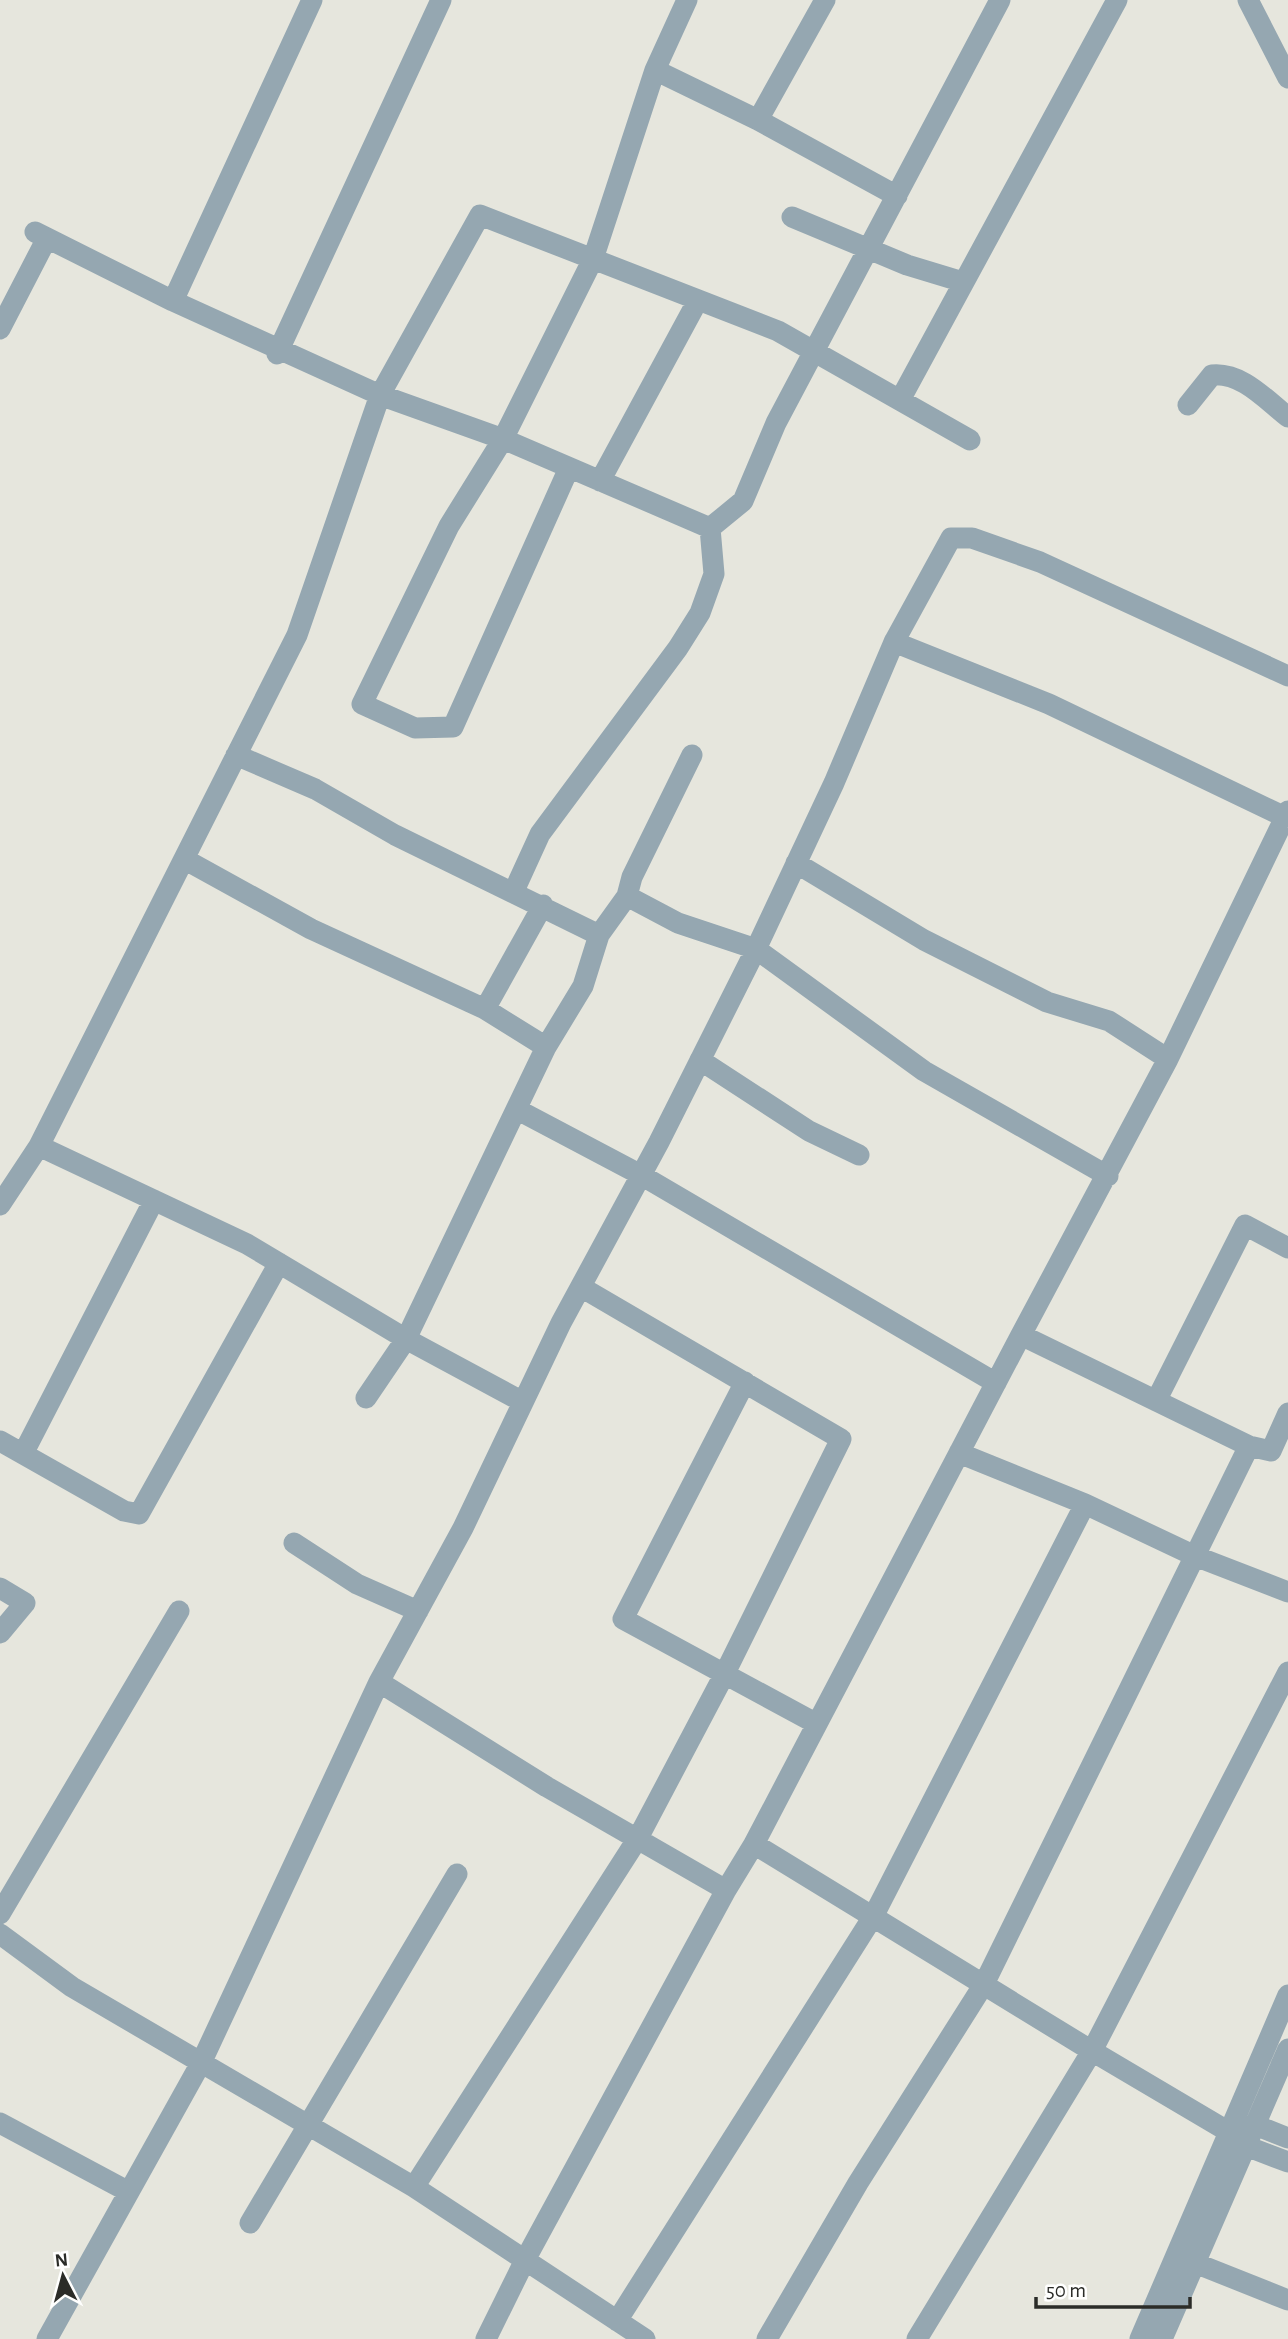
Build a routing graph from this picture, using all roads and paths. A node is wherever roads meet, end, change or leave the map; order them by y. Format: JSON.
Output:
{"nodes":[{"id":1,"x":312,"y":0,"type":"edge"},
{"id":2,"x":441,"y":0,"type":"edge"},
{"id":3,"x":687,"y":0,"type":"edge"},
{"id":4,"x":825,"y":0,"type":"edge"},
{"id":5,"x":1000,"y":0,"type":"edge"},
{"id":6,"x":1117,"y":0,"type":"edge"},
{"id":7,"x":1248,"y":0,"type":"edge"},
{"id":8,"x":655,"y":70,"type":"junction"},
{"id":9,"x":1288,"y":78,"type":"edge"},
{"id":10,"x":758,"y":120,"type":"junction"},
{"id":11,"x":897,"y":196,"type":"junction"},
{"id":12,"x":792,"y":216,"type":"dead end"},
{"id":13,"x":869,"y":248,"type":"junction"},
{"id":14,"x":593,"y":259,"type":"junction"},
{"id":15,"x":963,"y":282,"type":"junction"},
{"id":16,"x":698,"y":300,"type":"junction"},
{"id":17,"x":173,"y":301,"type":"junction"},
{"id":18,"x":0,"y":329,"type":"edge"},
{"id":19,"x":278,"y":351,"type":"junction"},
{"id":20,"x":815,"y":352,"type":"junction"},
{"id":21,"x":380,"y":395,"type":"junction"},
{"id":22,"x":900,"y":400,"type":"junction"},
{"id":23,"x":1188,"y":405,"type":"dead end"},
{"id":24,"x":1288,"y":417,"type":"edge"},
{"id":25,"x":503,"y":439,"type":"junction"},
{"id":26,"x":970,"y":440,"type":"dead end"},
{"id":27,"x":569,"y":468,"type":"junction"},
{"id":28,"x":600,"y":481,"type":"junction"},
{"id":29,"x":710,"y":528,"type":"junction"},
{"id":30,"x":894,"y":642,"type":"junction"},
{"id":31,"x":1288,"y":676,"type":"edge"},
{"id":32,"x":236,"y":755,"type":"junction"},
{"id":33,"x":692,"y":755,"type":"dead end"},
{"id":34,"x":1286,"y":814,"type":"edge"},
{"id":35,"x":184,"y":859,"type":"junction"},
{"id":36,"x":796,"y":863,"type":"junction"},
{"id":37,"x":514,"y":891,"type":"junction"},
{"id":38,"x":628,"y":896,"type":"junction"},
{"id":39,"x":543,"y":905,"type":"junction"},
{"id":40,"x":599,"y":935,"type":"junction"},
{"id":41,"x":756,"y":949,"type":"junction"},
{"id":42,"x":485,"y":1009,"type":"junction"},
{"id":43,"x":546,"y":1047,"type":"junction"},
{"id":44,"x":1168,"y":1059,"type":"junction"},
{"id":45,"x":700,"y":1060,"type":"junction"},
{"id":46,"x":518,"y":1111,"type":"junction"},
{"id":47,"x":39,"y":1146,"type":"junction"},
{"id":48,"x":859,"y":1155,"type":"dead end"},
{"id":49,"x":641,"y":1175,"type":"junction"},
{"id":50,"x":1108,"y":1176,"type":"junction"},
{"id":51,"x":154,"y":1200,"type":"junction"},
{"id":52,"x":0,"y":1205,"type":"edge"},
{"id":53,"x":1288,"y":1248,"type":"edge"},
{"id":54,"x":279,"y":1263,"type":"junction"},
{"id":55,"x":580,"y":1287,"type":"junction"},
{"id":56,"x":1021,"y":1335,"type":"junction"},
{"id":57,"x":406,"y":1339,"type":"junction"},
{"id":58,"x":745,"y":1382,"type":"junction"},
{"id":59,"x":996,"y":1383,"type":"junction"},
{"id":60,"x":366,"y":1398,"type":"dead end"},
{"id":61,"x":1156,"y":1401,"type":"junction"},
{"id":62,"x":523,"y":1402,"type":"junction"},
{"id":63,"x":1288,"y":1413,"type":"edge"},
{"id":64,"x":0,"y":1441,"type":"edge"},
{"id":65,"x":1249,"y":1446,"type":"junction"},
{"id":66,"x":24,"y":1452,"type":"junction"},
{"id":67,"x":959,"y":1453,"type":"junction"},
{"id":68,"x":1085,"y":1504,"type":"junction"},
{"id":69,"x":294,"y":1544,"type":"dead end"},
{"id":70,"x":1195,"y":1556,"type":"junction"},
{"id":71,"x":0,"y":1588,"type":"edge"},
{"id":72,"x":1288,"y":1591,"type":"edge"},
{"id":73,"x":179,"y":1611,"type":"dead end"},
{"id":74,"x":418,"y":1611,"type":"junction"},
{"id":75,"x":0,"y":1633,"type":"edge"},
{"id":76,"x":1288,"y":1672,"type":"edge"},
{"id":77,"x":724,"y":1675,"type":"junction"},
{"id":78,"x":379,"y":1682,"type":"junction"},
{"id":79,"x":817,"y":1724,"type":"junction"},
{"id":80,"x":636,"y":1838,"type":"junction"},
{"id":81,"x":754,"y":1844,"type":"junction"},
{"id":82,"x":457,"y":1874,"type":"dead end"},
{"id":83,"x":726,"y":1890,"type":"junction"},
{"id":84,"x":0,"y":1913,"type":"edge"},
{"id":85,"x":874,"y":1915,"type":"junction"},
{"id":86,"x":0,"y":1934,"type":"edge"},
{"id":87,"x":984,"y":1984,"type":"junction"},
{"id":88,"x":1288,"y":1995,"type":"edge"},
{"id":89,"x":1288,"y":2049,"type":"edge"},
{"id":90,"x":1092,"y":2052,"type":"junction"},
{"id":91,"x":202,"y":2061,"type":"junction"},
{"id":92,"x":0,"y":2123,"type":"edge"},
{"id":93,"x":307,"y":2123,"type":"junction"},
{"id":94,"x":1255,"y":2125,"type":"junction"},
{"id":95,"x":1229,"y":2132,"type":"junction"},
{"id":96,"x":1288,"y":2138,"type":"edge"},
{"id":97,"x":1246,"y":2146,"type":"junction"},
{"id":98,"x":1288,"y":2162,"type":"edge"},
{"id":99,"x":414,"y":2187,"type":"junction"},
{"id":100,"x":129,"y":2192,"type":"junction"},
{"id":101,"x":250,"y":2223,"type":"dead end"},
{"id":102,"x":525,"y":2260,"type":"junction"},
{"id":103,"x":1195,"y":2263,"type":"junction"},
{"id":104,"x":1288,"y":2300,"type":"edge"},
{"id":105,"x":617,"y":2321,"type":"junction"},
{"id":106,"x":47,"y":2339,"type":"edge"},
{"id":107,"x":486,"y":2339,"type":"edge"},
{"id":108,"x":645,"y":2339,"type":"edge"},
{"id":109,"x":766,"y":2339,"type":"edge"},
{"id":110,"x":917,"y":2339,"type":"edge"},
{"id":111,"x":1140,"y":2339,"type":"edge"},
{"id":112,"x":1162,"y":2339,"type":"edge"}],
"edges":[{"from":1,"to":17,"type":"street"},
{"from":2,"to":19,"type":"street"},
{"from":3,"to":8,"type":"street"},
{"from":4,"to":10,"type":"street"},
{"from":5,"to":11,"type":"street"},
{"from":6,"to":15,"type":"street"},
{"from":7,"to":9,"type":"street"},
{"from":8,"to":10,"type":"street"},
{"from":8,"to":14,"type":"street"},
{"from":10,"to":11,"type":"street"},
{"from":11,"to":13,"type":"street"},
{"from":12,"to":13,"type":"street"},
{"from":13,"to":15,"type":"street"},
{"from":13,"to":20,"type":"street"},
{"from":14,"to":16,"type":"street"},
{"from":14,"to":21,"type":"street"},
{"from":14,"to":25,"type":"street"},
{"from":15,"to":22,"type":"street"},
{"from":16,"to":20,"type":"street"},
{"from":16,"to":28,"type":"street"},
{"from":17,"to":18,"type":"street"},
{"from":17,"to":19,"type":"street"},
{"from":19,"to":21,"type":"street"},
{"from":20,"to":22,"type":"street"},
{"from":20,"to":29,"type":"street"},
{"from":21,"to":25,"type":"street"},
{"from":21,"to":32,"type":"street"},
{"from":22,"to":26,"type":"street"},
{"from":23,"to":24,"type":"street"},
{"from":25,"to":27,"type":"street"},
{"from":25,"to":27,"type":"street"},
{"from":27,"to":28,"type":"street"},
{"from":28,"to":29,"type":"street"},
{"from":29,"to":37,"type":"street"},
{"from":30,"to":31,"type":"street"},
{"from":30,"to":34,"type":"street"},
{"from":30,"to":36,"type":"street"},
{"from":32,"to":35,"type":"street"},
{"from":32,"to":37,"type":"street"},
{"from":33,"to":38,"type":"street"},
{"from":34,"to":44,"type":"street"},
{"from":35,"to":42,"type":"street"},
{"from":35,"to":47,"type":"street"},
{"from":36,"to":41,"type":"street"},
{"from":36,"to":44,"type":"street"},
{"from":37,"to":39,"type":"street"},
{"from":38,"to":40,"type":"street"},
{"from":38,"to":41,"type":"street"},
{"from":39,"to":40,"type":"street"},
{"from":39,"to":42,"type":"street"},
{"from":40,"to":43,"type":"street"},
{"from":41,"to":45,"type":"street"},
{"from":41,"to":50,"type":"street"},
{"from":42,"to":43,"type":"street"},
{"from":43,"to":46,"type":"street"},
{"from":44,"to":50,"type":"street"},
{"from":45,"to":48,"type":"street"},
{"from":45,"to":49,"type":"street"},
{"from":46,"to":49,"type":"street"},
{"from":46,"to":57,"type":"street"},
{"from":47,"to":51,"type":"street"},
{"from":47,"to":52,"type":"street"},
{"from":49,"to":55,"type":"street"},
{"from":49,"to":59,"type":"street"},
{"from":50,"to":56,"type":"street"},
{"from":51,"to":54,"type":"street"},
{"from":51,"to":66,"type":"street"},
{"from":53,"to":61,"type":"street"},
{"from":54,"to":57,"type":"street"},
{"from":54,"to":66,"type":"street"},
{"from":55,"to":58,"type":"street"},
{"from":55,"to":62,"type":"street"},
{"from":56,"to":59,"type":"street"},
{"from":56,"to":61,"type":"street"},
{"from":57,"to":60,"type":"street"},
{"from":57,"to":62,"type":"street"},
{"from":58,"to":77,"type":"street"},
{"from":58,"to":77,"type":"street"},
{"from":59,"to":67,"type":"street"},
{"from":61,"to":65,"type":"street"},
{"from":62,"to":74,"type":"street"},
{"from":63,"to":65,"type":"street"},
{"from":64,"to":66,"type":"street"},
{"from":65,"to":70,"type":"street"},
{"from":67,"to":68,"type":"street"},
{"from":67,"to":79,"type":"street"},
{"from":68,"to":70,"type":"street"},
{"from":68,"to":85,"type":"street"},
{"from":69,"to":74,"type":"street"},
{"from":70,"to":72,"type":"street"},
{"from":70,"to":87,"type":"street"},
{"from":71,"to":75,"type":"street"},
{"from":73,"to":84,"type":"street"},
{"from":74,"to":78,"type":"street"},
{"from":76,"to":90,"type":"street"},
{"from":77,"to":79,"type":"street"},
{"from":77,"to":80,"type":"street"},
{"from":78,"to":80,"type":"street"},
{"from":78,"to":91,"type":"street"},
{"from":79,"to":81,"type":"street"},
{"from":80,"to":83,"type":"street"},
{"from":80,"to":99,"type":"street"},
{"from":81,"to":83,"type":"street"},
{"from":81,"to":85,"type":"street"},
{"from":82,"to":93,"type":"street"},
{"from":83,"to":102,"type":"street"},
{"from":85,"to":87,"type":"street"},
{"from":85,"to":105,"type":"street"},
{"from":86,"to":91,"type":"street"},
{"from":87,"to":90,"type":"street"},
{"from":87,"to":109,"type":"street"},
{"from":88,"to":95,"type":"street"},
{"from":89,"to":94,"type":"street"},
{"from":90,"to":95,"type":"street"},
{"from":90,"to":110,"type":"street"},
{"from":91,"to":93,"type":"street"},
{"from":91,"to":100,"type":"street"},
{"from":92,"to":100,"type":"street"},
{"from":93,"to":99,"type":"street"},
{"from":93,"to":101,"type":"street"},
{"from":94,"to":95,"type":"street"},
{"from":94,"to":96,"type":"street"},
{"from":94,"to":97,"type":"street"},
{"from":95,"to":97,"type":"street"},
{"from":95,"to":111,"type":"street"},
{"from":97,"to":98,"type":"street"},
{"from":97,"to":103,"type":"street"},
{"from":99,"to":102,"type":"street"},
{"from":100,"to":106,"type":"street"},
{"from":102,"to":105,"type":"street"},
{"from":102,"to":107,"type":"street"},
{"from":103,"to":104,"type":"street"},
{"from":103,"to":112,"type":"street"},
{"from":105,"to":108,"type":"street"}]}
